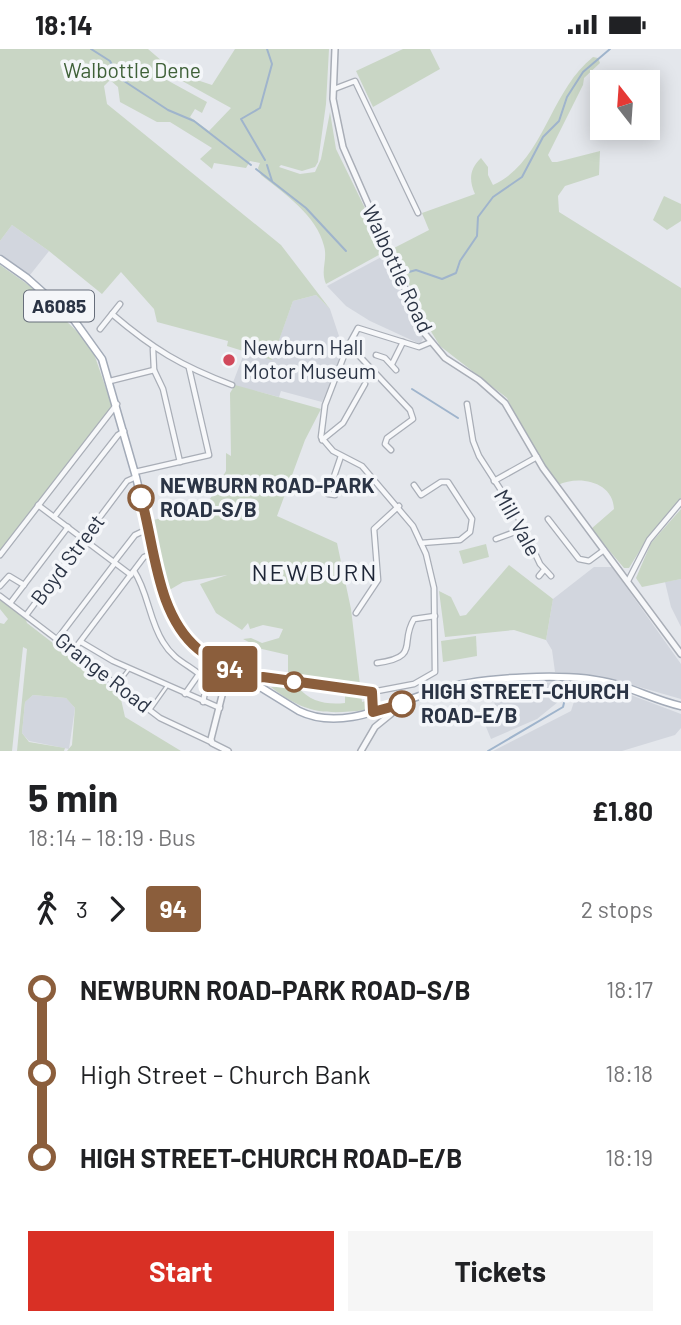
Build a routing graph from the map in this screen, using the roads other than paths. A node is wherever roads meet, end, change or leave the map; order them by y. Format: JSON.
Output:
{"nodes":[{"id":1,"x":335,"y":49,"type":"edge"},
{"id":2,"x":334,"y":89,"type":"junction"},
{"id":3,"x":418,"y":213,"type":"dead end"},
{"id":4,"x":0,"y":259,"type":"edge"},
{"id":5,"x":120,"y":304,"type":"dead end"},
{"id":6,"x":112,"y":314,"type":"junction"},
{"id":7,"x":100,"y":329,"type":"dead end"},
{"id":8,"x":403,"y":342,"type":"junction"},
{"id":9,"x":431,"y":342,"type":"junction"},
{"id":10,"x":348,"y":344,"type":"junction"},
{"id":11,"x":152,"y":349,"type":"junction"},
{"id":12,"x":376,"y":355,"type":"dead end"},
{"id":13,"x":391,"y":364,"type":"junction"},
{"id":14,"x":189,"y":368,"type":"junction"},
{"id":15,"x":154,"y":370,"type":"junction"},
{"id":16,"x":396,"y":370,"type":"dead end"},
{"id":17,"x":110,"y":381,"type":"junction"},
{"id":18,"x":365,"y":384,"type":"dead end"},
{"id":19,"x":232,"y":385,"type":"dead end"},
{"id":20,"x":117,"y":404,"type":"junction"},
{"id":21,"x":467,"y":404,"type":"dead end"},
{"id":22,"x":124,"y":431,"type":"junction"},
{"id":23,"x":322,"y":440,"type":"junction"},
{"id":24,"x":391,"y":450,"type":"dead end"},
{"id":25,"x":341,"y":456,"type":"junction"},
{"id":26,"x":537,"y":457,"type":"junction"},
{"id":27,"x":180,"y":462,"type":"junction"},
{"id":28,"x":136,"y":474,"type":"junction"},
{"id":29,"x":494,"y":481,"type":"junction"},
{"id":30,"x":414,"y":485,"type":"dead end"},
{"id":31,"x":335,"y":495,"type":"dead end"},
{"id":32,"x":681,"y":502,"type":"edge"},
{"id":33,"x":38,"y":505,"type":"junction"},
{"id":34,"x":399,"y":506,"type":"junction"},
{"id":35,"x":54,"y":517,"type":"junction"},
{"id":36,"x":548,"y":519,"type":"dead end"},
{"id":37,"x":68,"y":527,"type":"junction"},
{"id":38,"x":150,"y":528,"type":"junction"},
{"id":39,"x":523,"y":529,"type":"junction"},
{"id":40,"x":83,"y":539,"type":"junction"},
{"id":41,"x":496,"y":540,"type":"dead end"},
{"id":42,"x":421,"y":543,"type":"junction"},
{"id":43,"x":604,"y":550,"type":"junction"},
{"id":44,"x":155,"y":552,"type":"junction"},
{"id":45,"x":0,"y":555,"type":"edge"},
{"id":46,"x":114,"y":563,"type":"junction"},
{"id":47,"x":544,"y":571,"type":"junction"},
{"id":48,"x":133,"y":573,"type":"junction"},
{"id":49,"x":539,"y":576,"type":"dead end"},
{"id":50,"x":551,"y":576,"type":"dead end"},
{"id":51,"x":628,"y":581,"type":"junction"},
{"id":52,"x":24,"y":585,"type":"junction"},
{"id":53,"x":0,"y":586,"type":"edge"},
{"id":54,"x":0,"y":596,"type":"edge"},
{"id":55,"x":11,"y":602,"type":"junction"},
{"id":56,"x":356,"y":613,"type":"dead end"},
{"id":57,"x":27,"y":614,"type":"junction"},
{"id":58,"x":435,"y":616,"type":"junction"},
{"id":59,"x":58,"y":638,"type":"junction"},
{"id":60,"x":81,"y":642,"type":"junction"},
{"id":61,"x":73,"y":651,"type":"junction"},
{"id":62,"x":681,"y":654,"type":"edge"},
{"id":63,"x":377,"y":663,"type":"dead end"},
{"id":64,"x":229,"y":668,"type":"junction"},
{"id":65,"x":129,"y":669,"type":"junction"},
{"id":66,"x":199,"y":674,"type":"junction"},
{"id":67,"x":254,"y":683,"type":"junction"},
{"id":68,"x":117,"y":686,"type":"junction"},
{"id":69,"x":167,"y":686,"type":"junction"},
{"id":70,"x":372,"y":692,"type":"junction"},
{"id":71,"x":185,"y":694,"type":"junction"},
{"id":72,"x":203,"y":702,"type":"junction"},
{"id":73,"x":681,"y":706,"type":"edge"},
{"id":74,"x":392,"y":707,"type":"junction"},
{"id":75,"x":219,"y":708,"type":"junction"},
{"id":76,"x":150,"y":710,"type":"junction"},
{"id":77,"x":373,"y":712,"type":"junction"},
{"id":78,"x":211,"y":742,"type":"junction"},
{"id":79,"x":228,"y":751,"type":"edge"},
{"id":80,"x":360,"y":751,"type":"edge"}],
"edges":[{"from":1,"to":2,"type":"street","name":"Walbottle Road"},
{"from":2,"to":3,"type":"street"},
{"from":2,"to":9,"type":"street","name":"Walbottle Road"},
{"from":4,"to":17,"type":"main road","number":"A6085"},
{"from":5,"to":6,"type":"street"},
{"from":6,"to":7,"type":"street"},
{"from":6,"to":11,"type":"street"},
{"from":8,"to":9,"type":"street"},
{"from":8,"to":10,"type":"street"},
{"from":8,"to":13,"type":"street"},
{"from":9,"to":26,"type":"street","name":"Walbottle Road"},
{"from":10,"to":23,"type":"street"},
{"from":10,"to":24,"type":"street"},
{"from":11,"to":14,"type":"street"},
{"from":11,"to":15,"type":"street"},
{"from":12,"to":13,"type":"street"},
{"from":13,"to":16,"type":"street"},
{"from":14,"to":19,"type":"street"},
{"from":14,"to":27,"type":"street"},
{"from":15,"to":17,"type":"street"},
{"from":15,"to":27,"type":"street"},
{"from":17,"to":20,"type":"main road","number":"A6085"},
{"from":18,"to":23,"type":"street"},
{"from":20,"to":22,"type":"main road","number":"A6085"},
{"from":20,"to":33,"type":"street"},
{"from":21,"to":29,"type":"street","name":"Mill Vale"},
{"from":22,"to":28,"type":"main road","number":"A6085"},
{"from":22,"to":35,"type":"street"},
{"from":23,"to":25,"type":"street"},
{"from":25,"to":31,"type":"street"},
{"from":25,"to":34,"type":"street"},
{"from":26,"to":29,"type":"street","name":"Mill Vale"},
{"from":26,"to":43,"type":"street","name":"Walbottle Road"},
{"from":27,"to":28,"type":"street"},
{"from":28,"to":38,"type":"main road","number":"A6085"},
{"from":28,"to":40,"type":"street","name":"Boyd Street"},
{"from":29,"to":39,"type":"street","name":"Mill Vale"},
{"from":30,"to":42,"type":"street"},
{"from":32,"to":51,"type":"street"},
{"from":33,"to":35,"type":"street"},
{"from":33,"to":45,"type":"street"},
{"from":34,"to":42,"type":"street"},
{"from":34,"to":56,"type":"street"},
{"from":35,"to":37,"type":"street"},
{"from":36,"to":43,"type":"street"},
{"from":37,"to":40,"type":"street"},
{"from":37,"to":52,"type":"street"},
{"from":38,"to":44,"type":"main road","number":"A6085"},
{"from":38,"to":46,"type":"street"},
{"from":39,"to":41,"type":"street"},
{"from":39,"to":47,"type":"street","name":"Mill Vale"},
{"from":40,"to":46,"type":"street"},
{"from":40,"to":57,"type":"street","name":"Boyd Street"},
{"from":42,"to":58,"type":"street"},
{"from":43,"to":51,"type":"street","name":"Walbottle Road"},
{"from":44,"to":48,"type":"street"},
{"from":44,"to":64,"type":"main road","number":"A6085"},
{"from":46,"to":48,"type":"street"},
{"from":46,"to":59,"type":"street"},
{"from":47,"to":49,"type":"street"},
{"from":47,"to":50,"type":"street"},
{"from":48,"to":60,"type":"street"},
{"from":48,"to":66,"type":"street"},
{"from":51,"to":62,"type":"street","name":"Walbottle Road"},
{"from":52,"to":53,"type":"street"},
{"from":52,"to":55,"type":"street"},
{"from":54,"to":55,"type":"street","name":"Grange Road"},
{"from":55,"to":57,"type":"street","name":"Grange Road"},
{"from":57,"to":59,"type":"street","name":"Grange Road"},
{"from":58,"to":63,"type":"street"},
{"from":58,"to":70,"type":"street"},
{"from":59,"to":61,"type":"street","name":"Grange Road"},
{"from":60,"to":61,"type":"street"},
{"from":60,"to":65,"type":"street"},
{"from":61,"to":68,"type":"street","name":"Grange Road"},
{"from":64,"to":67,"type":"main road","number":"A6085"},
{"from":64,"to":75,"type":"street"},
{"from":65,"to":68,"type":"street"},
{"from":65,"to":69,"type":"street"},
{"from":66,"to":71,"type":"street"},
{"from":66,"to":72,"type":"street"},
{"from":67,"to":70,"type":"street"},
{"from":67,"to":77,"type":"main road","number":"A6085"},
{"from":68,"to":76,"type":"street","name":"Grange Road"},
{"from":69,"to":71,"type":"street"},
{"from":69,"to":76,"type":"street"},
{"from":70,"to":77,"type":"street"},
{"from":71,"to":72,"type":"street"},
{"from":72,"to":75,"type":"street"},
{"from":73,"to":74,"type":"main road","number":"A6085"},
{"from":74,"to":77,"type":"main road","number":"A6085"},
{"from":74,"to":80,"type":"street"},
{"from":75,"to":78,"type":"street"},
{"from":76,"to":78,"type":"street","name":"Grange Road"},
{"from":78,"to":79,"type":"street"}]}
